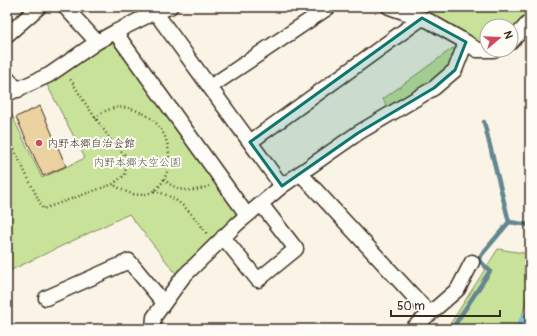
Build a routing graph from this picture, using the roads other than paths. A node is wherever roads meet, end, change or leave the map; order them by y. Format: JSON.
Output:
{"nodes":[{"id":1,"x":39,"y":7,"type":"edge"},
{"id":2,"x":65,"y":7,"type":"edge"},
{"id":3,"x":170,"y":7,"type":"edge"},
{"id":4,"x":330,"y":7,"type":"edge"},
{"id":5,"x":391,"y":7,"type":"edge"},
{"id":6,"x":155,"y":12,"type":"junction"},
{"id":7,"x":422,"y":18,"type":"junction"},
{"id":8,"x":530,"y":21,"type":"edge"},
{"id":9,"x":115,"y":32,"type":"junction"},
{"id":10,"x":519,"y":33,"type":"edge"},
{"id":11,"x":7,"y":35,"type":"edge"},
{"id":12,"x":97,"y":42,"type":"junction"},
{"id":13,"x":466,"y":42,"type":"junction"},
{"id":14,"x":479,"y":50,"type":"edge"},
{"id":15,"x":7,"y":78,"type":"edge"},
{"id":16,"x":210,"y":87,"type":"junction"},
{"id":17,"x":12,"y":92,"type":"edge"},
{"id":18,"x":250,"y":142,"type":"junction"},
{"id":19,"x":300,"y":174,"type":"junction"},
{"id":20,"x":282,"y":186,"type":"junction"},
{"id":21,"x":261,"y":204,"type":"junction"},
{"id":22,"x":247,"y":215,"type":"junction"},
{"id":23,"x":223,"y":238,"type":"junction"},
{"id":24,"x":472,"y":262,"type":"dead end"},
{"id":25,"x":46,"y":298,"type":"dead end"},
{"id":26,"x":164,"y":303,"type":"junction"},
{"id":27,"x":430,"y":314,"type":"junction"},
{"id":28,"x":153,"y":329,"type":"edge"},
{"id":29,"x":412,"y":329,"type":"edge"}],
"edges":[{"from":1,"to":11,"type":"street"},
{"from":2,"to":12,"type":"street"},
{"from":3,"to":6,"type":"street"},
{"from":4,"to":16,"type":"street"},
{"from":5,"to":7,"type":"street"},
{"from":6,"to":9,"type":"street"},
{"from":6,"to":16,"type":"street"},
{"from":7,"to":13,"type":"street"},
{"from":7,"to":18,"type":"street"},
{"from":8,"to":10,"type":"street"},
{"from":9,"to":12,"type":"street"},
{"from":9,"to":22,"type":"street"},
{"from":12,"to":17,"type":"street"},
{"from":13,"to":14,"type":"street"},
{"from":13,"to":19,"type":"street"},
{"from":15,"to":17,"type":"street"},
{"from":16,"to":18,"type":"street"},
{"from":18,"to":20,"type":"street"},
{"from":19,"to":20,"type":"street"},
{"from":19,"to":27,"type":"street"},
{"from":20,"to":21,"type":"street"},
{"from":21,"to":22,"type":"street"},
{"from":21,"to":23,"type":"street"},
{"from":22,"to":23,"type":"street"},
{"from":23,"to":26,"type":"street"},
{"from":24,"to":27,"type":"street"},
{"from":25,"to":26,"type":"street"},
{"from":26,"to":28,"type":"street"},
{"from":27,"to":29,"type":"street"}]}
